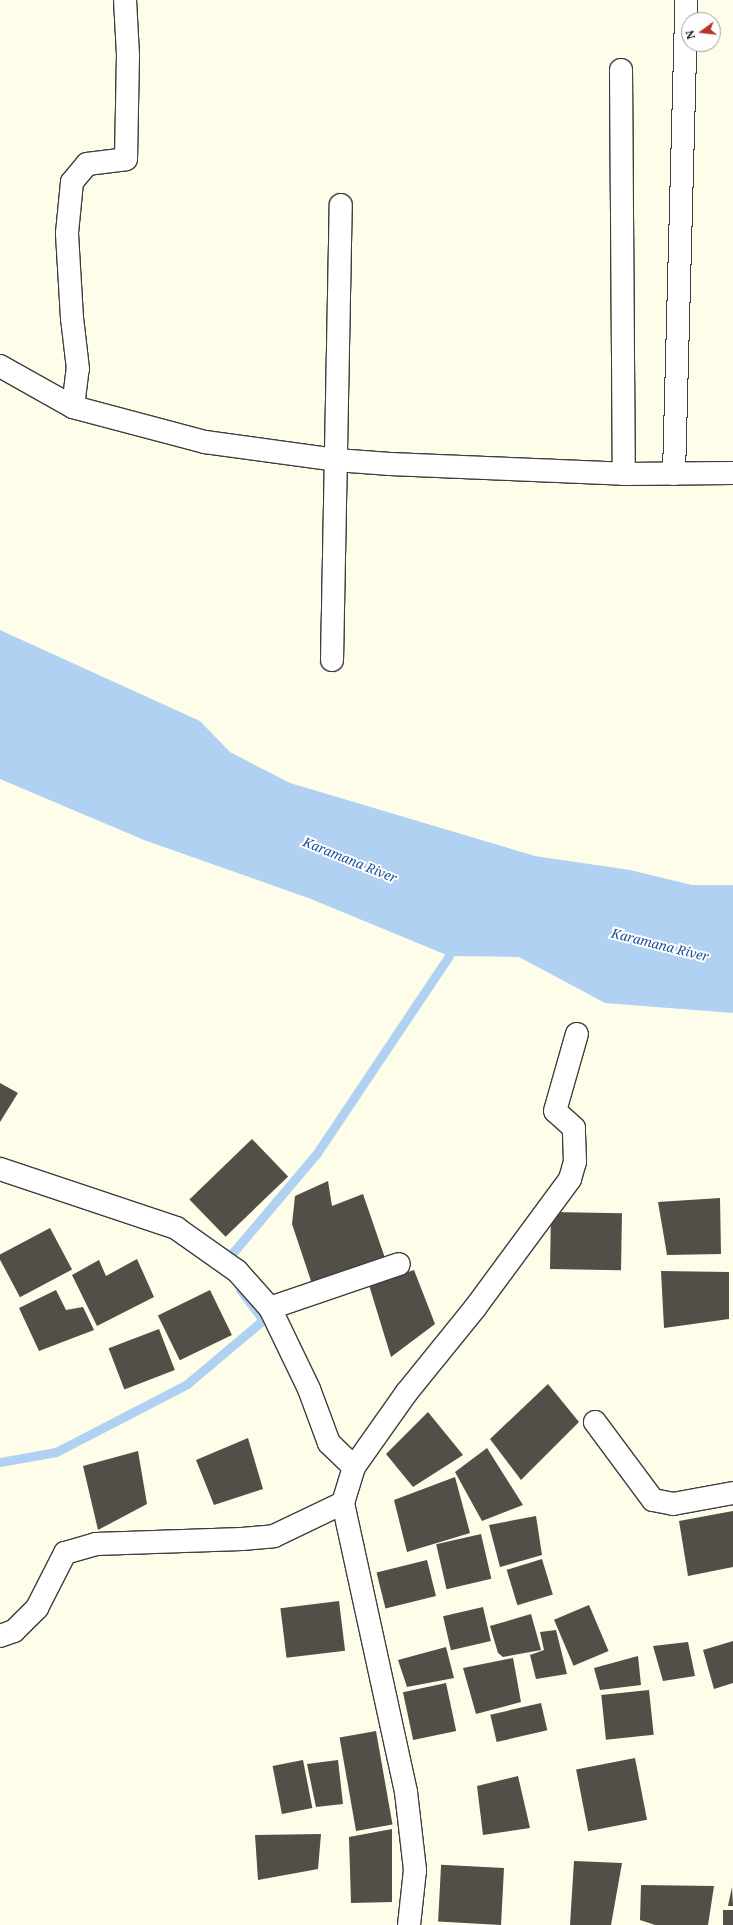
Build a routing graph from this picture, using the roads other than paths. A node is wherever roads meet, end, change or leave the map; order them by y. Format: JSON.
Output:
{"nodes":[{"id":1,"x":125,"y":0,"type":"edge"},
{"id":2,"x":686,"y":0,"type":"edge"},
{"id":3,"x":621,"y":70,"type":"dead end"},
{"id":4,"x":341,"y":205,"type":"dead end"},
{"id":5,"x":0,"y":366,"type":"edge"},
{"id":6,"x":74,"y":407,"type":"junction"},
{"id":7,"x":336,"y":460,"type":"junction"},
{"id":8,"x":733,"y":473,"type":"edge"},
{"id":9,"x":624,"y":474,"type":"junction"},
{"id":10,"x":674,"y":474,"type":"junction"},
{"id":11,"x":332,"y":660,"type":"dead end"},
{"id":12,"x":577,"y":1034,"type":"dead end"},
{"id":13,"x":0,"y":1169,"type":"edge"},
{"id":14,"x":399,"y":1264,"type":"dead end"},
{"id":15,"x":270,"y":1308,"type":"junction"},
{"id":16,"x":595,"y":1422,"type":"dead end"},
{"id":17,"x":354,"y":1467,"type":"junction"},
{"id":18,"x":733,"y":1493,"type":"edge"},
{"id":19,"x":343,"y":1503,"type":"junction"},
{"id":20,"x":0,"y":1636,"type":"edge"},
{"id":21,"x":409,"y":1925,"type":"edge"}],
"edges":[{"from":1,"to":6,"type":"street"},
{"from":2,"to":10,"type":"street"},
{"from":3,"to":9,"type":"street"},
{"from":4,"to":7,"type":"street"},
{"from":5,"to":6,"type":"street"},
{"from":6,"to":7,"type":"street"},
{"from":7,"to":9,"type":"street"},
{"from":7,"to":11,"type":"street"},
{"from":8,"to":10,"type":"street"},
{"from":9,"to":10,"type":"street"},
{"from":12,"to":17,"type":"street"},
{"from":13,"to":15,"type":"street"},
{"from":14,"to":15,"type":"street"},
{"from":15,"to":17,"type":"street"},
{"from":16,"to":18,"type":"street"},
{"from":17,"to":19,"type":"street"},
{"from":19,"to":20,"type":"street"},
{"from":19,"to":21,"type":"street"}]}
